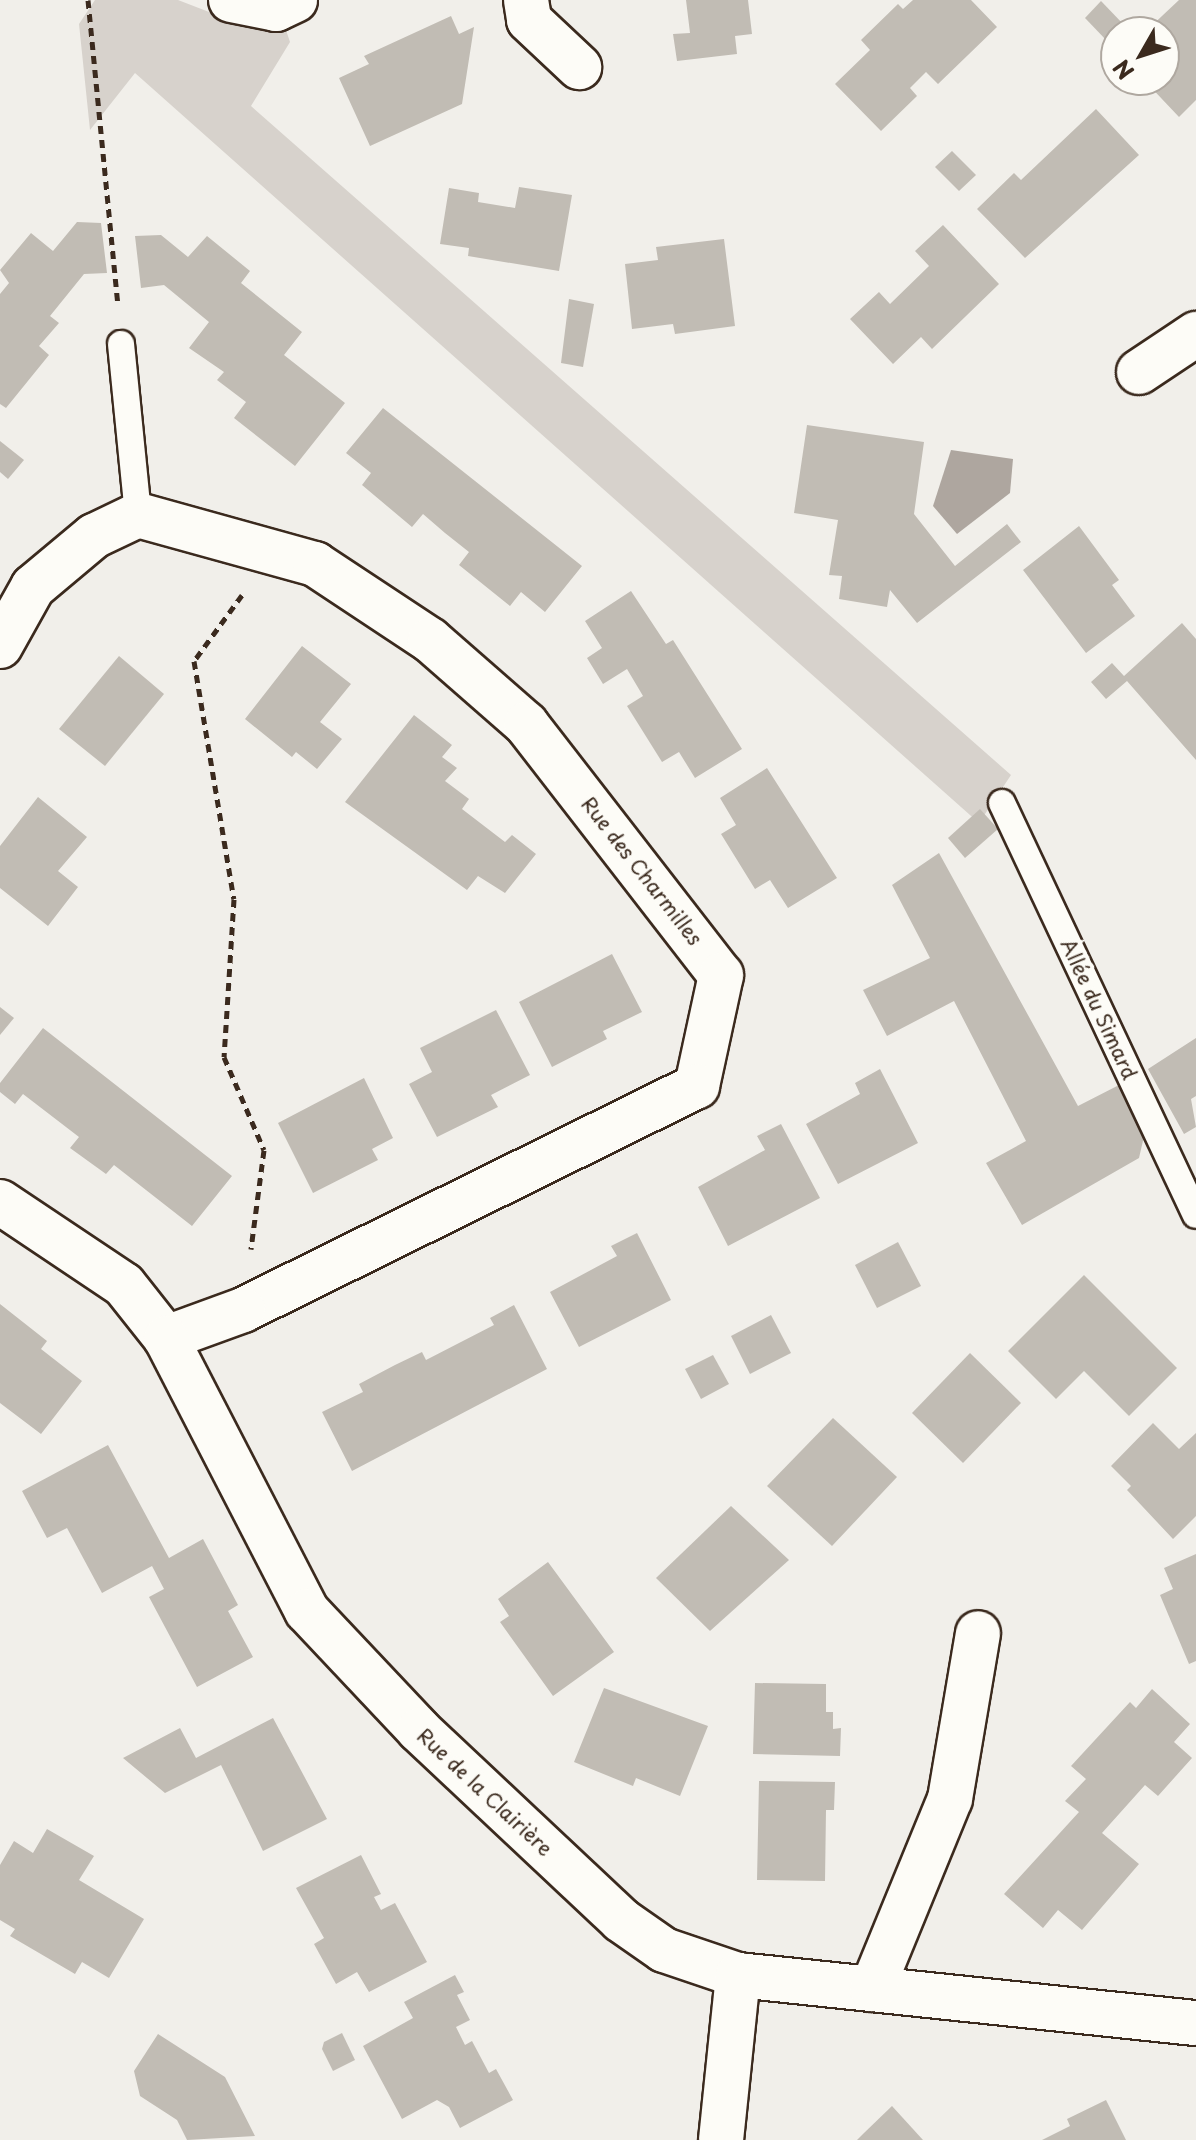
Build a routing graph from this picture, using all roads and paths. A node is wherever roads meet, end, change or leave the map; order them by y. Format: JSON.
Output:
{"nodes":[{"id":1,"x":88,"y":0,"type":"edge"},
{"id":2,"x":231,"y":0,"type":"edge"},
{"id":3,"x":295,"y":0,"type":"edge"},
{"id":4,"x":526,"y":0,"type":"edge"},
{"id":5,"x":579,"y":67,"type":"dead end"},
{"id":6,"x":1196,"y":334,"type":"edge"},
{"id":7,"x":121,"y":344,"type":"joint"},
{"id":8,"x":1139,"y":372,"type":"dead end"},
{"id":9,"x":138,"y":515,"type":"junction"},
{"id":10,"x":273,"y":552,"type":"junction"},
{"id":11,"x":0,"y":646,"type":"edge"},
{"id":12,"x":1002,"y":803,"type":"dead end"},
{"id":13,"x":0,"y":1202,"type":"edge"},
{"id":14,"x":1196,"y":1215,"type":"edge"},
{"id":15,"x":243,"y":1310,"type":"junction"},
{"id":16,"x":166,"y":1338,"type":"junction"},
{"id":17,"x":978,"y":1633,"type":"dead end"},
{"id":18,"x":738,"y":1975,"type":"junction"},
{"id":19,"x":872,"y":1989,"type":"junction"},
{"id":20,"x":1196,"y":2023,"type":"edge"},
{"id":21,"x":721,"y":2140,"type":"edge"}],
"edges":[{"from":1,"to":7,"type":"path"},
{"from":2,"to":3,"type":"street"},
{"from":4,"to":5,"type":"street"},
{"from":6,"to":8,"type":"street"},
{"from":7,"to":9,"type":"lane"},
{"from":9,"to":10,"type":"street","name":"Rue des Charmilles"},
{"from":9,"to":11,"type":"street"},
{"from":10,"to":15,"type":"path"},
{"from":10,"to":15,"type":"street","name":"Rue des Charmilles"},
{"from":12,"to":14,"type":"lane","name":"Allée du Simard"},
{"from":13,"to":16,"type":"street","name":"Rue de la Clairière"},
{"from":15,"to":16,"type":"street","name":"Rue des Charmilles"},
{"from":16,"to":18,"type":"street","name":"Rue de la Clairière"},
{"from":17,"to":19,"type":"street"},
{"from":18,"to":19,"type":"street","name":"Rue de la Clairière"},
{"from":18,"to":21,"type":"street"},
{"from":19,"to":20,"type":"street","name":"Rue de la Clairière"}]}
